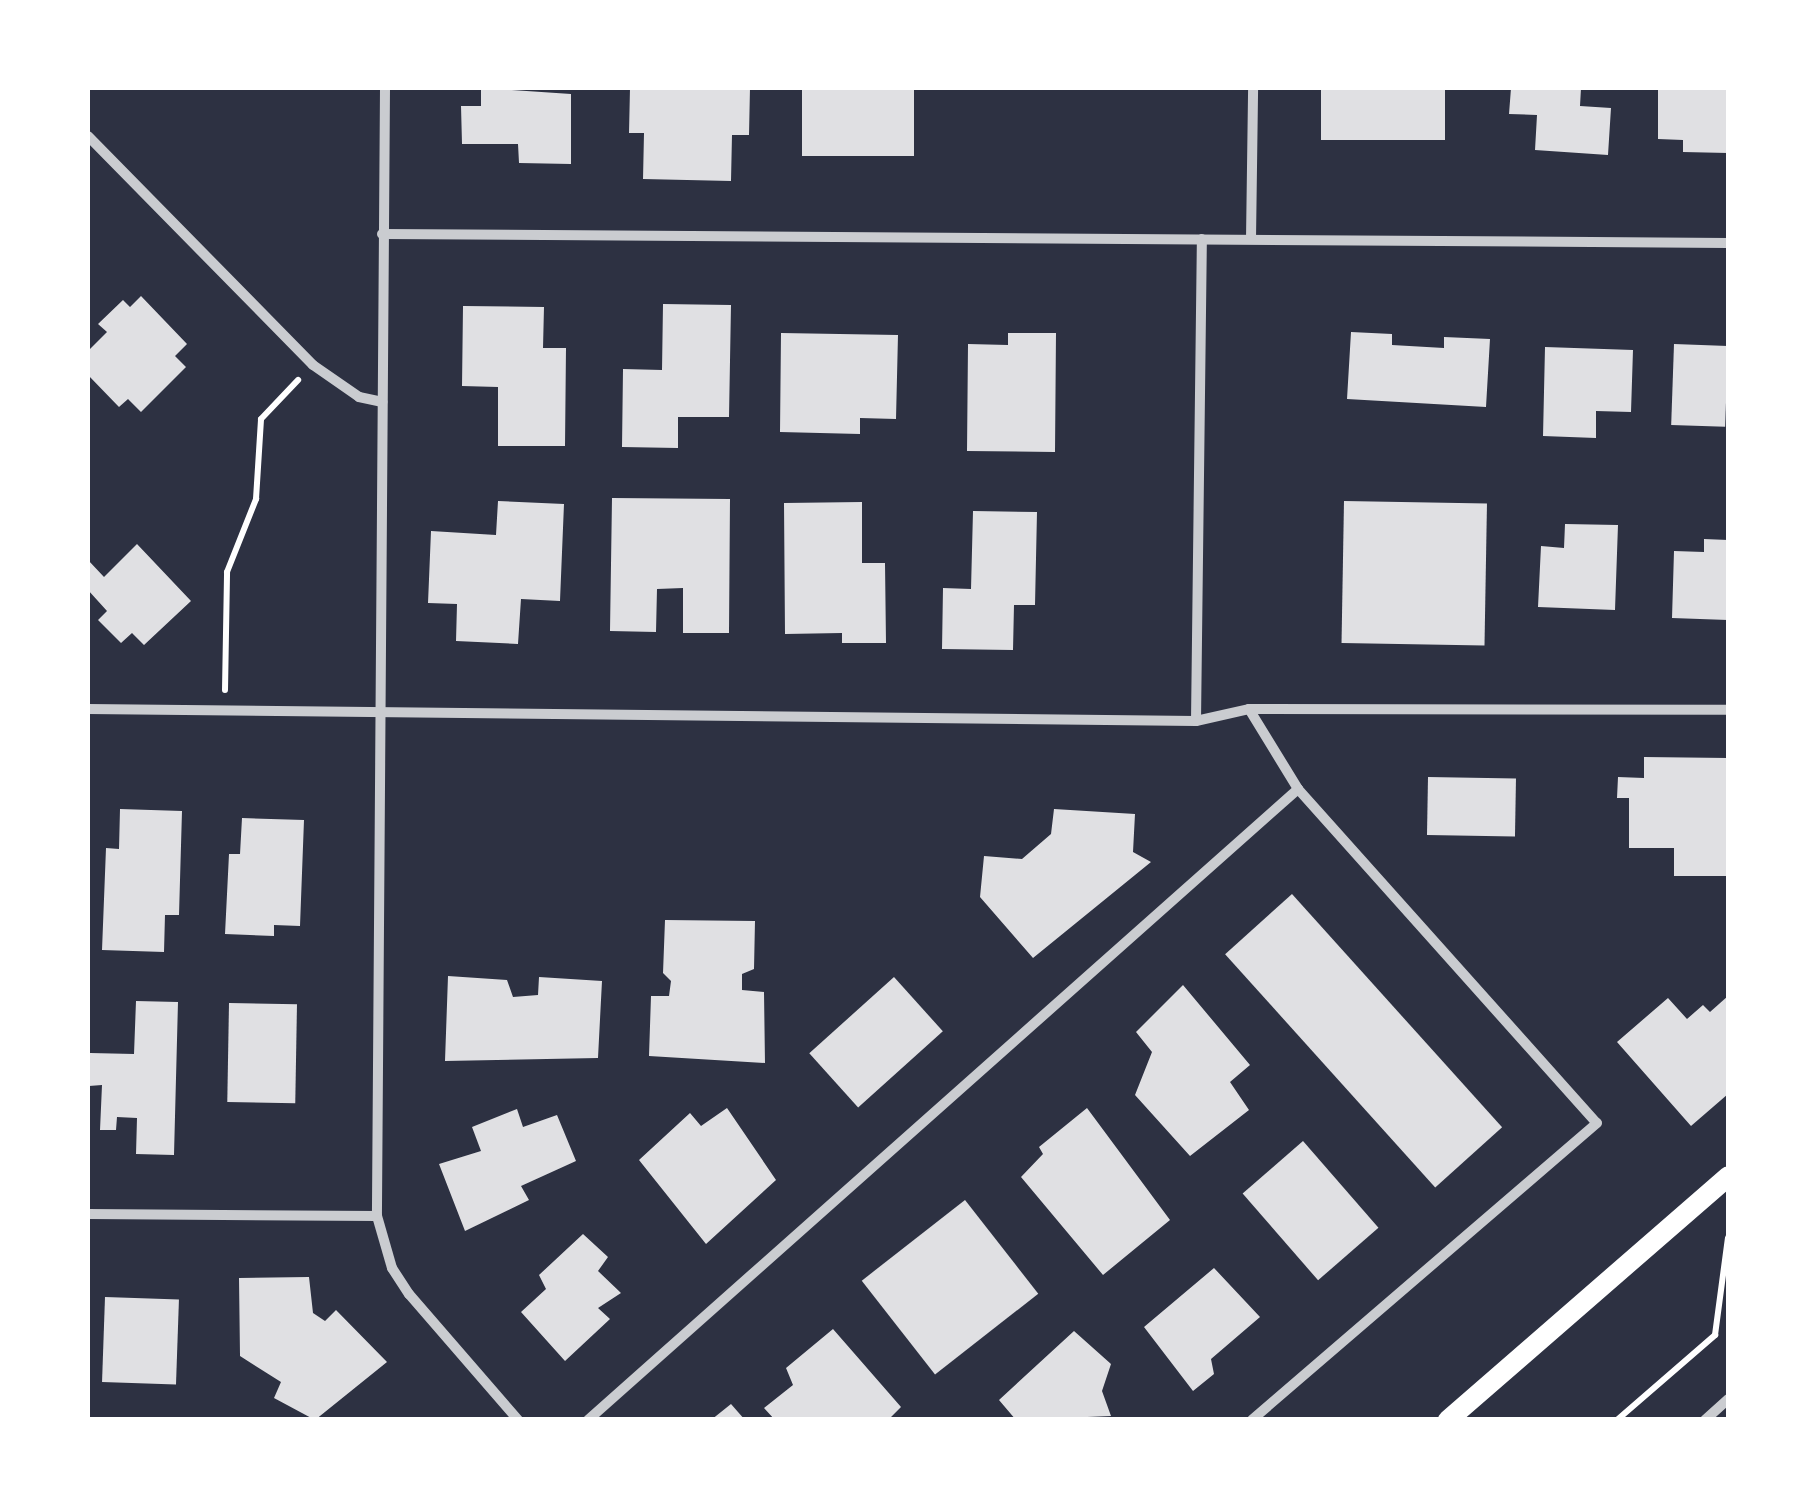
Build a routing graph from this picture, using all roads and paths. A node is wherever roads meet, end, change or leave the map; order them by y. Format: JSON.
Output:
{"nodes":[{"id":1,"x":385,"y":88,"type":"edge"},
{"id":2,"x":1253,"y":88,"type":"edge"},
{"id":3,"x":88,"y":136,"type":"edge"},
{"id":4,"x":382,"y":234,"type":"junction"},
{"id":5,"x":1202,"y":239,"type":"junction"},
{"id":6,"x":1251,"y":239,"type":"junction"},
{"id":7,"x":1728,"y":243,"type":"edge"},
{"id":8,"x":313,"y":365,"type":"junction"},
{"id":9,"x":382,"y":402,"type":"junction"},
{"id":10,"x":88,"y":709,"type":"edge"},
{"id":11,"x":225,"y":709,"type":"junction"},
{"id":12,"x":380,"y":709,"type":"junction"},
{"id":13,"x":1249,"y":709,"type":"junction"},
{"id":14,"x":1728,"y":710,"type":"edge"},
{"id":15,"x":1196,"y":722,"type":"junction"},
{"id":16,"x":1298,"y":789,"type":"junction"},
{"id":17,"x":1728,"y":1178,"type":"edge"},
{"id":18,"x":88,"y":1214,"type":"edge"},
{"id":19,"x":377,"y":1216,"type":"junction"},
{"id":20,"x":1728,"y":1238,"type":"edge"},
{"id":21,"x":1728,"y":1399,"type":"edge"},
{"id":22,"x":518,"y":1420,"type":"edge"},
{"id":23,"x":588,"y":1420,"type":"edge"},
{"id":24,"x":1252,"y":1420,"type":"edge"},
{"id":25,"x":1448,"y":1420,"type":"edge"},
{"id":26,"x":1617,"y":1420,"type":"edge"},
{"id":27,"x":1705,"y":1420,"type":"edge"}],
"edges":[{"from":1,"to":4,"type":"street"},
{"from":2,"to":6,"type":"street"},
{"from":3,"to":8,"type":"street"},
{"from":4,"to":5,"type":"street"},
{"from":4,"to":9,"type":"street"},
{"from":5,"to":6,"type":"street"},
{"from":5,"to":15,"type":"street"},
{"from":6,"to":7,"type":"street"},
{"from":8,"to":9,"type":"street"},
{"from":8,"to":11,"type":"path"},
{"from":9,"to":12,"type":"street"},
{"from":10,"to":11,"type":"street"},
{"from":11,"to":12,"type":"street"},
{"from":12,"to":15,"type":"street"},
{"from":12,"to":19,"type":"street"},
{"from":13,"to":14,"type":"street"},
{"from":13,"to":15,"type":"street"},
{"from":13,"to":16,"type":"street"},
{"from":16,"to":23,"type":"street"},
{"from":16,"to":24,"type":"street"},
{"from":17,"to":25,"type":"main road"},
{"from":18,"to":19,"type":"street"},
{"from":19,"to":22,"type":"street"},
{"from":20,"to":26,"type":"path"},
{"from":21,"to":27,"type":"street"}]}
